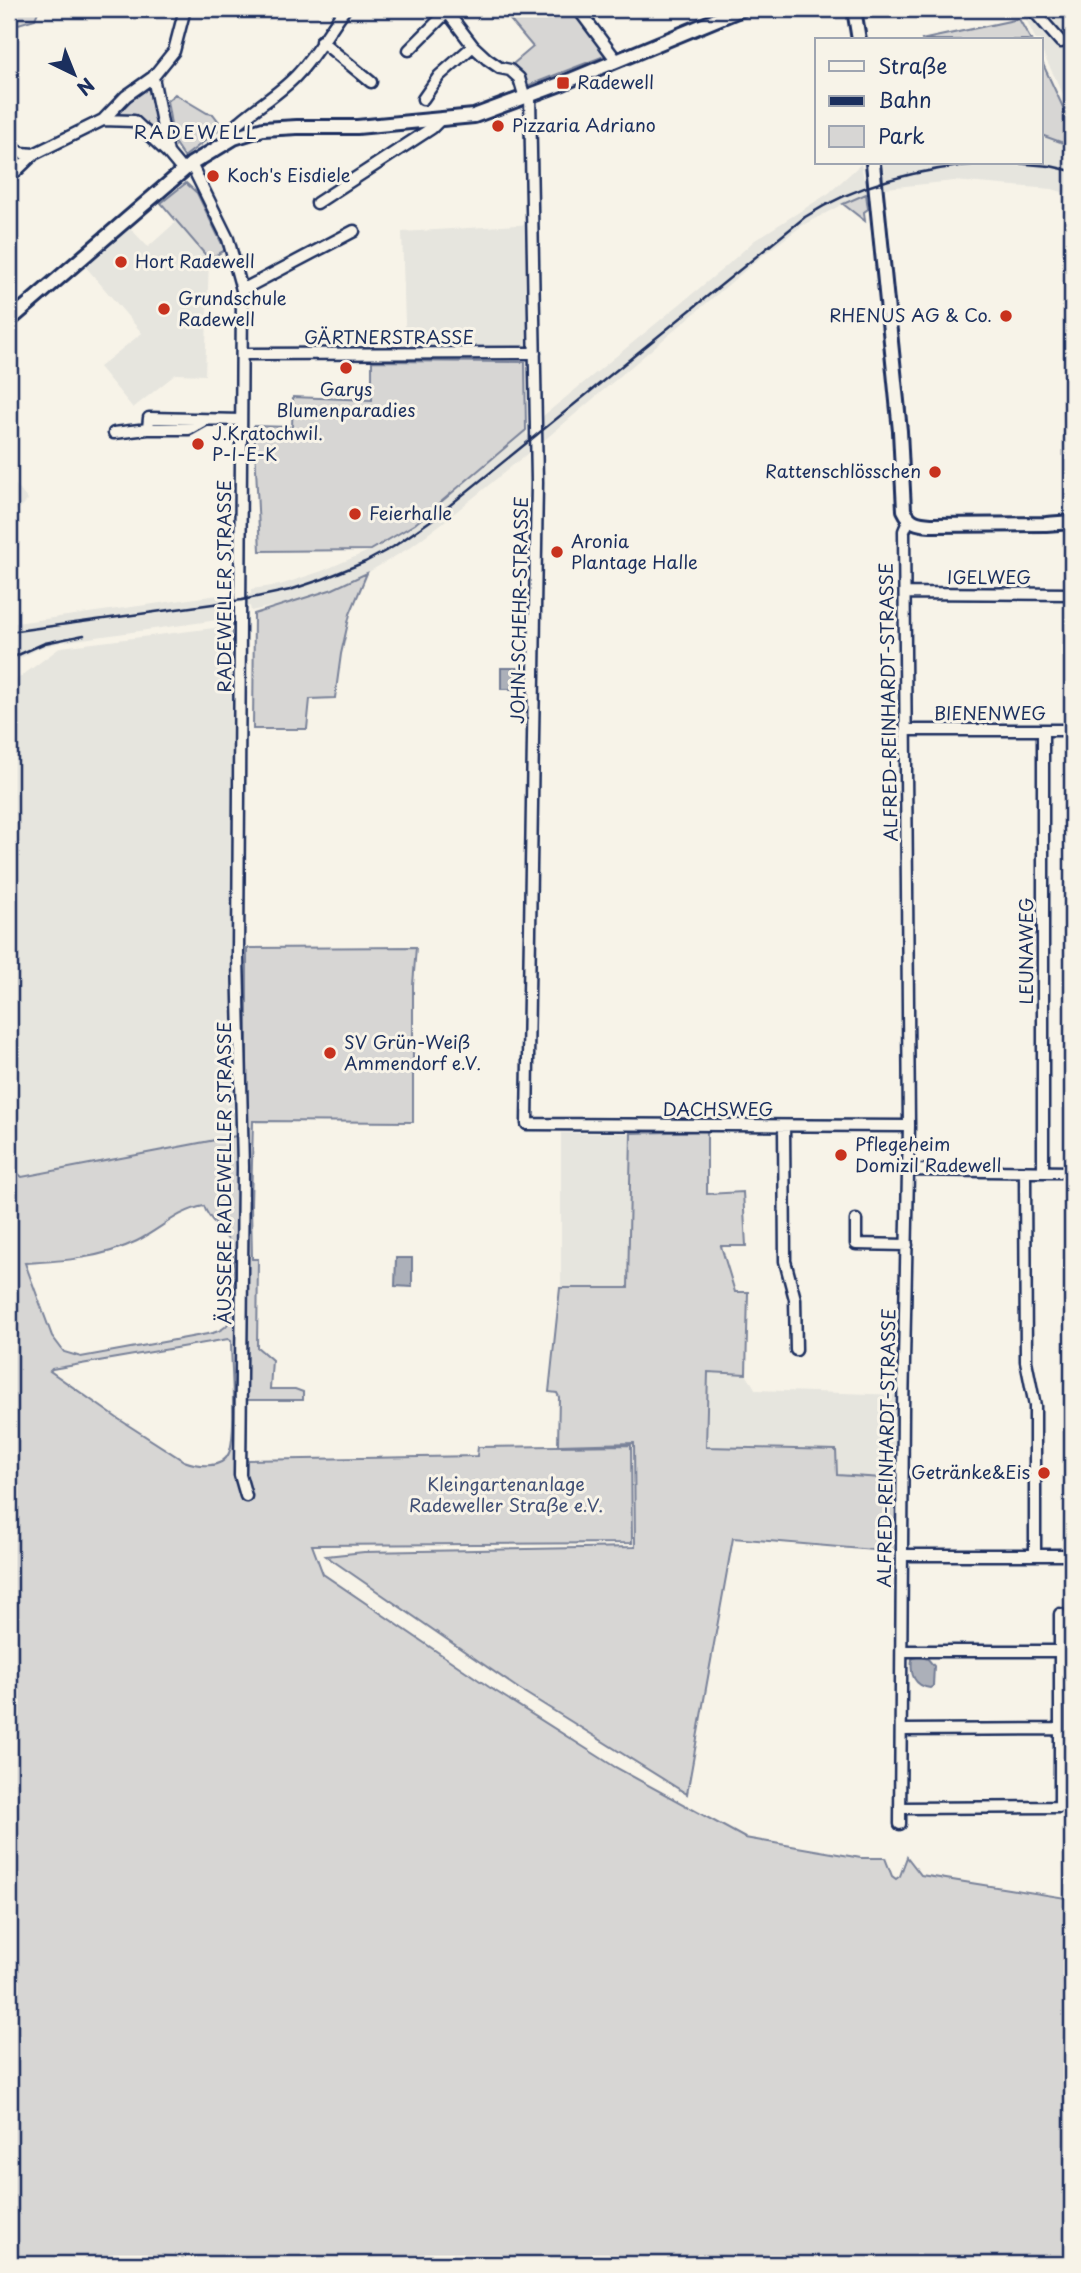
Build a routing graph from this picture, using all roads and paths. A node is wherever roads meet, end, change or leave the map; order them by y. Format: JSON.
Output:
{"nodes":[{"id":1,"x":185,"y":9,"type":"edge"},
{"id":2,"x":345,"y":9,"type":"edge"},
{"id":3,"x":451,"y":9,"type":"edge"},
{"id":4,"x":578,"y":9,"type":"edge"},
{"id":5,"x":742,"y":9,"type":"edge"},
{"id":6,"x":854,"y":9,"type":"edge"},
{"id":7,"x":1032,"y":9,"type":"edge"},
{"id":8,"x":859,"y":38,"type":"edge"},
{"id":9,"x":321,"y":41,"type":"junction"},
{"id":10,"x":1061,"y":42,"type":"dead end"},
{"id":11,"x":473,"y":46,"type":"junction"},
{"id":12,"x":409,"y":50,"type":"dead end"},
{"id":13,"x":617,"y":61,"type":"junction"},
{"id":14,"x":153,"y":77,"type":"junction"},
{"id":15,"x":371,"y":82,"type":"dead end"},
{"id":16,"x":527,"y":97,"type":"junction"},
{"id":17,"x":424,"y":99,"type":"dead end"},
{"id":18,"x":103,"y":120,"type":"junction"},
{"id":19,"x":439,"y":121,"type":"junction"},
{"id":20,"x":234,"y":138,"type":"junction"},
{"id":21,"x":9,"y":147,"type":"edge"},
{"id":22,"x":168,"y":153,"type":"junction"},
{"id":23,"x":34,"y":154,"type":"junction"},
{"id":24,"x":873,"y":164,"type":"edge"},
{"id":25,"x":187,"y":168,"type":"junction"},
{"id":26,"x":9,"y":178,"type":"edge"},
{"id":27,"x":317,"y":204,"type":"dead end"},
{"id":28,"x":354,"y":231,"type":"dead end"},
{"id":29,"x":242,"y":290,"type":"junction"},
{"id":30,"x":9,"y":321,"type":"edge"},
{"id":31,"x":535,"y":353,"type":"junction"},
{"id":32,"x":243,"y":354,"type":"junction"},
{"id":33,"x":241,"y":420,"type":"junction"},
{"id":34,"x":114,"y":432,"type":"dead end"},
{"id":35,"x":909,"y":519,"type":"junction"},
{"id":36,"x":1072,"y":522,"type":"edge"},
{"id":37,"x":905,"y":593,"type":"junction"},
{"id":38,"x":1072,"y":594,"type":"edge"},
{"id":39,"x":907,"y":730,"type":"junction"},
{"id":40,"x":1043,"y":730,"type":"junction"},
{"id":41,"x":1072,"y":730,"type":"edge"},
{"id":42,"x":239,"y":850,"type":"joint"},
{"id":43,"x":527,"y":1124,"type":"joint"},
{"id":44,"x":784,"y":1126,"type":"junction"},
{"id":45,"x":909,"y":1126,"type":"junction"},
{"id":46,"x":908,"y":1170,"type":"junction"},
{"id":47,"x":1025,"y":1172,"type":"junction"},
{"id":48,"x":1043,"y":1172,"type":"junction"},
{"id":49,"x":1072,"y":1172,"type":"edge"},
{"id":50,"x":856,"y":1220,"type":"dead end"},
{"id":51,"x":907,"y":1245,"type":"junction"},
{"id":52,"x":796,"y":1350,"type":"dead end"},
{"id":53,"x":246,"y":1496,"type":"dead end"},
{"id":54,"x":903,"y":1555,"type":"junction"},
{"id":55,"x":1035,"y":1555,"type":"junction"},
{"id":56,"x":1072,"y":1555,"type":"edge"},
{"id":57,"x":1060,"y":1614,"type":"dead end"},
{"id":58,"x":902,"y":1651,"type":"junction"},
{"id":59,"x":1059,"y":1651,"type":"junction"},
{"id":60,"x":1059,"y":1729,"type":"junction"},
{"id":61,"x":902,"y":1730,"type":"junction"},
{"id":62,"x":901,"y":1808,"type":"junction"},
{"id":63,"x":900,"y":1824,"type":"dead end"}],
"edges":[{"from":1,"to":14,"type":"street"},
{"from":2,"to":9,"type":"street"},
{"from":3,"to":11,"type":"street"},
{"from":3,"to":12,"type":"street"},
{"from":4,"to":13,"type":"street"},
{"from":5,"to":13,"type":"main road"},
{"from":6,"to":8,"type":"main road"},
{"from":7,"to":10,"type":"street"},
{"from":9,"to":15,"type":"street"},
{"from":9,"to":20,"type":"street"},
{"from":11,"to":16,"type":"street"},
{"from":11,"to":17,"type":"street"},
{"from":13,"to":16,"type":"main road"},
{"from":14,"to":18,"type":"street"},
{"from":14,"to":22,"type":"street"},
{"from":16,"to":19,"type":"main road"},
{"from":16,"to":31,"type":"street","name":"JOHN-SCHEHR-STRASSE"},
{"from":18,"to":22,"type":"street","name":"RADEWELLER STRASSE"},
{"from":18,"to":23,"type":"street"},
{"from":19,"to":20,"type":"main road"},
{"from":19,"to":27,"type":"street"},
{"from":20,"to":25,"type":"main road"},
{"from":21,"to":23,"type":"street"},
{"from":22,"to":25,"type":"street","name":"RADEWELLER STRASSE"},
{"from":23,"to":26,"type":"street"},
{"from":24,"to":35,"type":"main road","name":"ALFRED-REINHARDT-STRASSE"},
{"from":25,"to":29,"type":"street","name":"RADEWELLER STRASSE"},
{"from":25,"to":30,"type":"main road"},
{"from":28,"to":29,"type":"street"},
{"from":29,"to":32,"type":"street","name":"RADEWELLER STRASSE"},
{"from":31,"to":32,"type":"street","name":"GÄRTNERSTRASSE"},
{"from":31,"to":43,"type":"street","name":"JOHN-SCHEHR-STRASSE"},
{"from":32,"to":33,"type":"street","name":"RADEWELLER STRASSE"},
{"from":33,"to":34,"type":"street"},
{"from":33,"to":42,"type":"street","name":"RADEWELLER STRASSE"},
{"from":35,"to":36,"type":"main road"},
{"from":35,"to":37,"type":"street","name":"ALFRED-REINHARDT-STRASSE"},
{"from":37,"to":38,"type":"street","name":"IGELWEG"},
{"from":37,"to":39,"type":"street","name":"ALFRED-REINHARDT-STRASSE"},
{"from":39,"to":40,"type":"street","name":"BIENENWEG"},
{"from":39,"to":45,"type":"street","name":"ALFRED-REINHARDT-STRASSE"},
{"from":40,"to":41,"type":"street","name":"BIENENWEG"},
{"from":40,"to":48,"type":"street","name":"LEUNAWEG"},
{"from":42,"to":53,"type":"street","name":"ÄUSSERE RADEWELLER STRASSE"},
{"from":43,"to":44,"type":"street","name":"DACHSWEG"},
{"from":44,"to":45,"type":"street","name":"DACHSWEG"},
{"from":44,"to":52,"type":"street"},
{"from":45,"to":46,"type":"street","name":"ALFRED-REINHARDT-STRASSE"},
{"from":46,"to":47,"type":"street"},
{"from":46,"to":51,"type":"street","name":"ALFRED-REINHARDT-STRASSE"},
{"from":47,"to":48,"type":"street"},
{"from":47,"to":55,"type":"street"},
{"from":48,"to":49,"type":"street"},
{"from":50,"to":51,"type":"street"},
{"from":51,"to":54,"type":"street","name":"ALFRED-REINHARDT-STRASSE"},
{"from":54,"to":55,"type":"street"},
{"from":54,"to":58,"type":"street","name":"ALFRED-REINHARDT-STRASSE"},
{"from":55,"to":56,"type":"street"},
{"from":57,"to":59,"type":"street"},
{"from":58,"to":59,"type":"street"},
{"from":58,"to":61,"type":"street","name":"ALFRED-REINHARDT-STRASSE"},
{"from":59,"to":60,"type":"street"},
{"from":60,"to":61,"type":"street"},
{"from":60,"to":62,"type":"street"},
{"from":61,"to":62,"type":"street","name":"ALFRED-REINHARDT-STRASSE"},
{"from":62,"to":63,"type":"street","name":"ALFRED-REINHARDT-STRASSE"}]}
